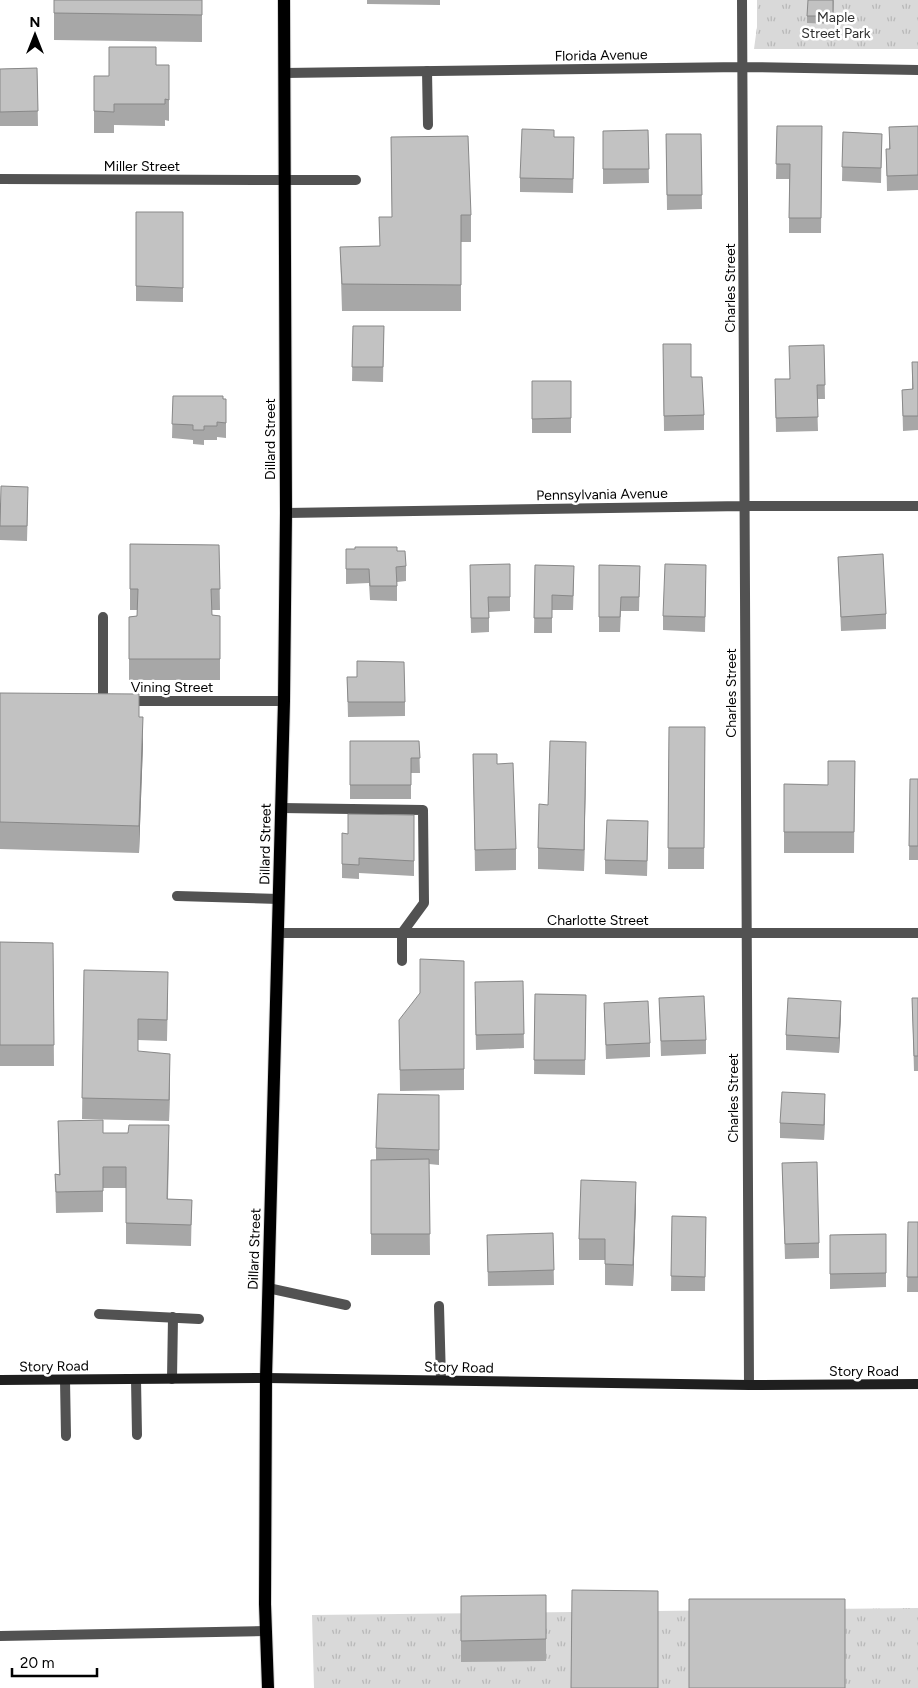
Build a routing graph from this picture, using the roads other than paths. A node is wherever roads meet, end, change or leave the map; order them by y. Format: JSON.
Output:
{"nodes":[{"id":1,"x":284,"y":0,"type":"edge"},
{"id":2,"x":742,"y":0,"type":"edge"},
{"id":3,"x":743,"y":67,"type":"junction"},
{"id":4,"x":918,"y":70,"type":"edge"},
{"id":5,"x":427,"y":71,"type":"junction"},
{"id":6,"x":284,"y":73,"type":"junction"},
{"id":7,"x":428,"y":124,"type":"dead end"},
{"id":8,"x":0,"y":179,"type":"edge"},
{"id":9,"x":284,"y":180,"type":"junction"},
{"id":10,"x":356,"y":180,"type":"dead end"},
{"id":11,"x":744,"y":506,"type":"junction"},
{"id":12,"x":918,"y":506,"type":"edge"},
{"id":13,"x":286,"y":513,"type":"junction"},
{"id":14,"x":103,"y":617,"type":"dead end"},
{"id":15,"x":284,"y":702,"type":"junction"},
{"id":16,"x":281,"y":808,"type":"junction"},
{"id":17,"x":177,"y":896,"type":"dead end"},
{"id":18,"x":279,"y":899,"type":"junction"},
{"id":19,"x":918,"y":933,"type":"edge"},
{"id":20,"x":278,"y":934,"type":"junction"},
{"id":21,"x":402,"y":934,"type":"junction"},
{"id":22,"x":746,"y":934,"type":"junction"},
{"id":23,"x":402,"y":961,"type":"dead end"},
{"id":24,"x":268,"y":1288,"type":"junction"},
{"id":25,"x":346,"y":1305,"type":"dead end"},
{"id":26,"x":439,"y":1306,"type":"dead end"},
{"id":27,"x":99,"y":1314,"type":"dead end"},
{"id":28,"x":173,"y":1318,"type":"junction"},
{"id":29,"x":199,"y":1319,"type":"dead end"},
{"id":30,"x":266,"y":1378,"type":"junction"},
{"id":31,"x":136,"y":1379,"type":"junction"},
{"id":32,"x":172,"y":1379,"type":"junction"},
{"id":33,"x":0,"y":1380,"type":"edge"},
{"id":34,"x":65,"y":1380,"type":"junction"},
{"id":35,"x":441,"y":1380,"type":"junction"},
{"id":36,"x":918,"y":1384,"type":"edge"},
{"id":37,"x":749,"y":1385,"type":"junction"},
{"id":38,"x":137,"y":1435,"type":"dead end"},
{"id":39,"x":66,"y":1436,"type":"dead end"},
{"id":40,"x":266,"y":1631,"type":"junction"},
{"id":41,"x":0,"y":1636,"type":"edge"},
{"id":42,"x":268,"y":1688,"type":"edge"}],
"edges":[{"from":1,"to":6,"type":"main road","name":"Dillard Street"},
{"from":2,"to":3,"type":"street","name":"Charles Street"},
{"from":3,"to":4,"type":"street","name":"Florida Avenue"},
{"from":3,"to":5,"type":"street","name":"Florida Avenue"},
{"from":3,"to":11,"type":"street","name":"Charles Street"},
{"from":5,"to":6,"type":"street","name":"Florida Avenue"},
{"from":5,"to":7,"type":"street"},
{"from":6,"to":9,"type":"main road","name":"Dillard Street"},
{"from":8,"to":9,"type":"street","name":"Miller Street"},
{"from":9,"to":10,"type":"street","name":"Miller Street"},
{"from":9,"to":13,"type":"main road","name":"Dillard Street"},
{"from":11,"to":12,"type":"street","name":"Pennsylvania Avenue"},
{"from":11,"to":13,"type":"street","name":"Pennsylvania Avenue"},
{"from":11,"to":22,"type":"street","name":"Charles Street"},
{"from":13,"to":15,"type":"main road","name":"Dillard Street"},
{"from":14,"to":15,"type":"street","name":"Vining Street"},
{"from":15,"to":16,"type":"main road","name":"Dillard Street"},
{"from":16,"to":18,"type":"main road","name":"Dillard Street"},
{"from":16,"to":21,"type":"street"},
{"from":17,"to":18,"type":"street"},
{"from":18,"to":20,"type":"main road","name":"Dillard Street"},
{"from":19,"to":22,"type":"street","name":"Charlotte Street"},
{"from":20,"to":21,"type":"street","name":"Charlotte Street"},
{"from":20,"to":24,"type":"main road","name":"Dillard Street"},
{"from":21,"to":22,"type":"street","name":"Charlotte Street"},
{"from":21,"to":23,"type":"street"},
{"from":22,"to":37,"type":"street","name":"Charles Street"},
{"from":24,"to":25,"type":"street"},
{"from":24,"to":30,"type":"main road","name":"Dillard Street"},
{"from":26,"to":35,"type":"street"},
{"from":27,"to":28,"type":"street"},
{"from":28,"to":29,"type":"street"},
{"from":28,"to":32,"type":"street"},
{"from":30,"to":32,"type":"street","name":"Story Road"},
{"from":30,"to":35,"type":"street","name":"Story Road"},
{"from":30,"to":40,"type":"main road","name":"Dillard Street"},
{"from":31,"to":32,"type":"street","name":"Story Road"},
{"from":31,"to":34,"type":"street","name":"Story Road"},
{"from":31,"to":38,"type":"street"},
{"from":33,"to":34,"type":"street","name":"Story Road"},
{"from":34,"to":39,"type":"street"},
{"from":35,"to":37,"type":"street","name":"Story Road"},
{"from":36,"to":37,"type":"street","name":"Story Road"},
{"from":40,"to":41,"type":"street"},
{"from":40,"to":42,"type":"main road","name":"Dillard Street"}]}
